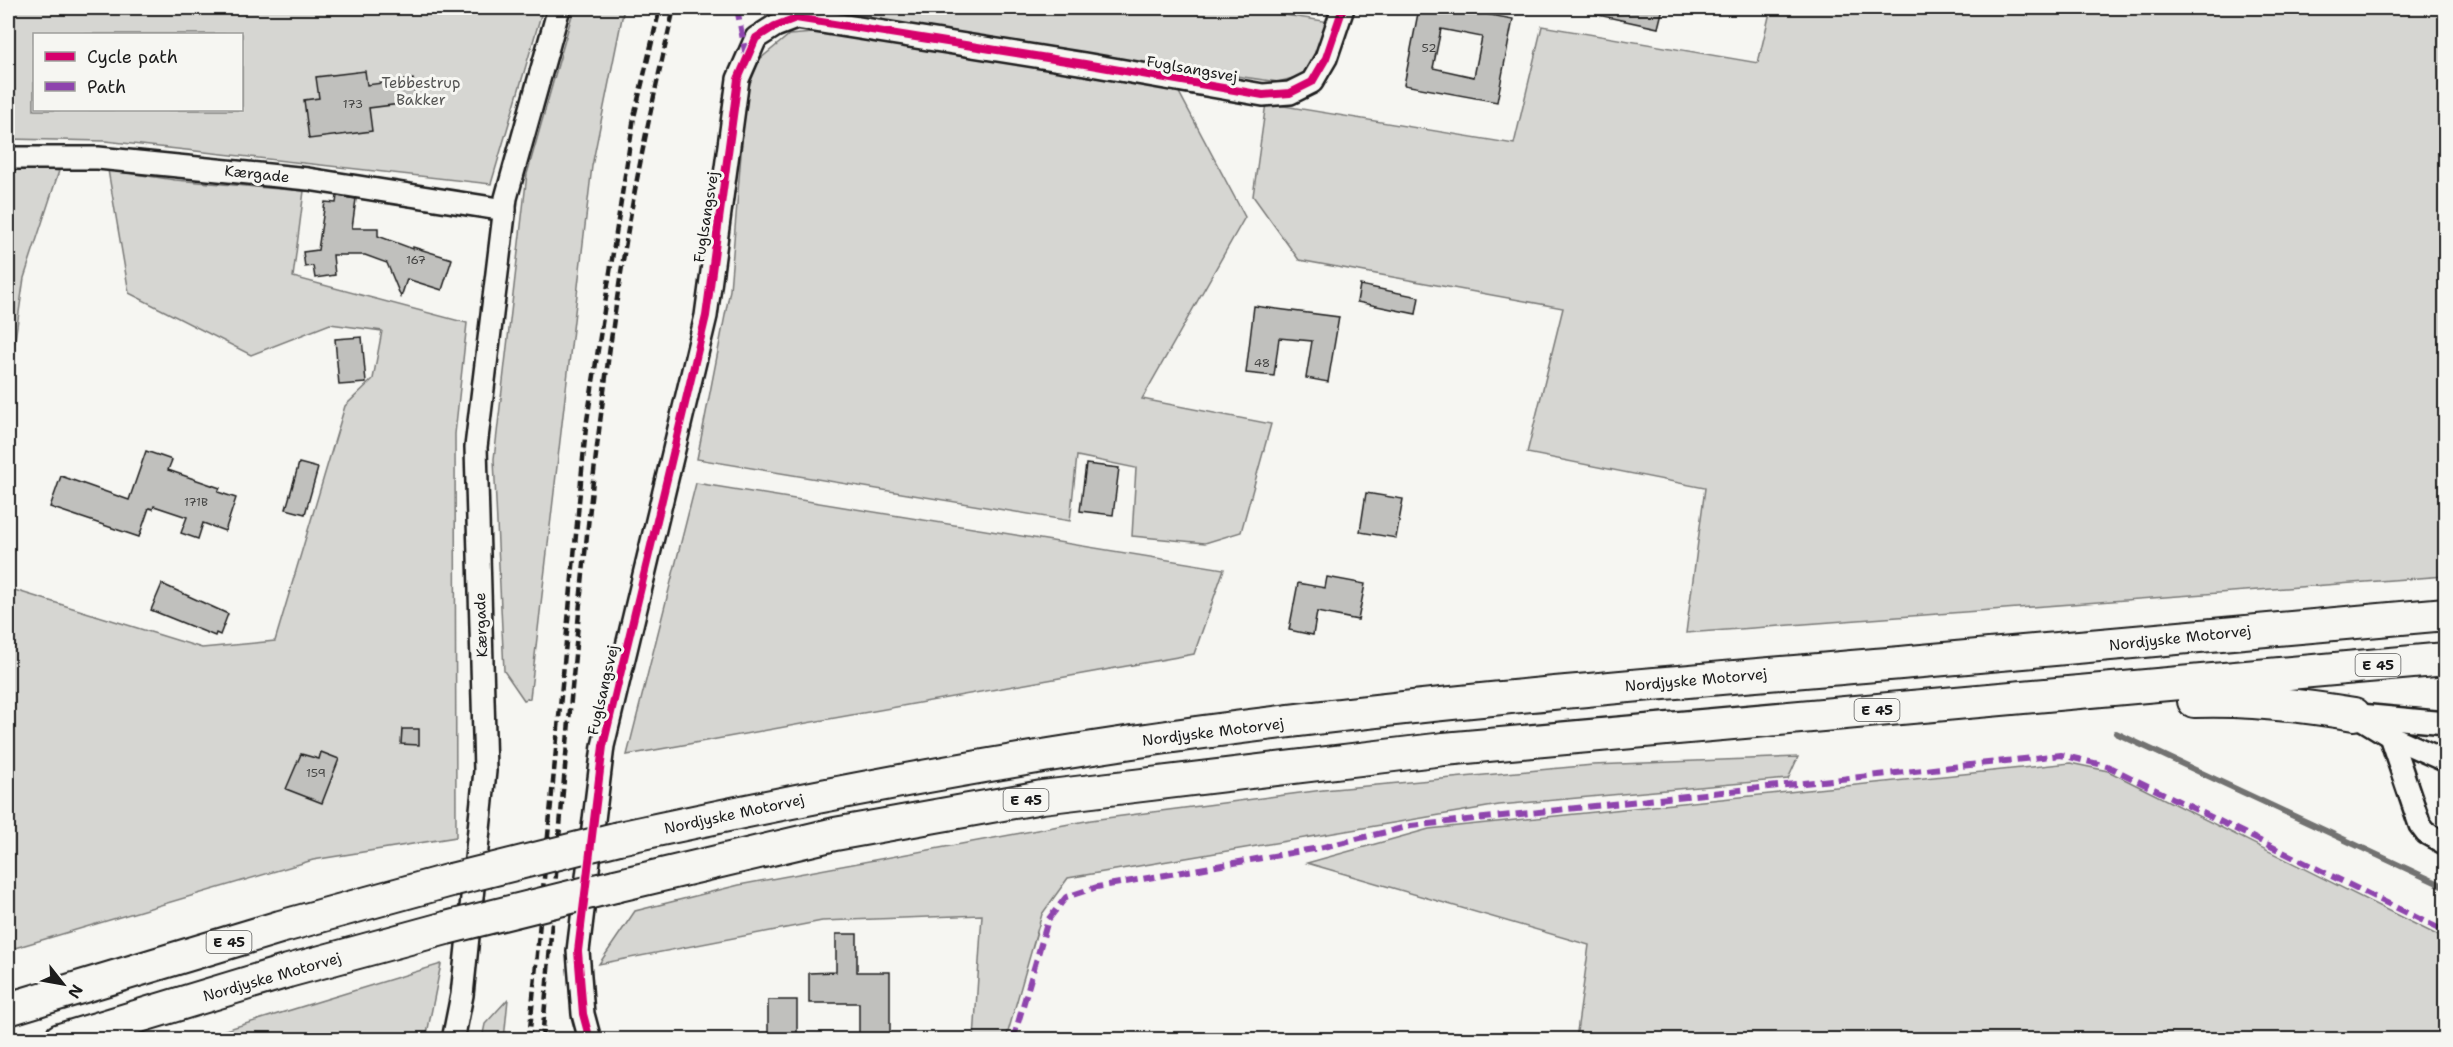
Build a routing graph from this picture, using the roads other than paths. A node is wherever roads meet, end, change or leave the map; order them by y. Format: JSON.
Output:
{"nodes":[{"id":1,"x":559,"y":8,"type":"edge"},
{"id":2,"x":1343,"y":8,"type":"edge"},
{"id":3,"x":8,"y":158,"type":"edge"},
{"id":4,"x":505,"y":210,"type":"junction"},
{"id":5,"x":2445,"y":604,"type":"edge"},
{"id":6,"x":2445,"y":614,"type":"edge"},
{"id":7,"x":2248,"y":631,"type":"junction"},
{"id":8,"x":2445,"y":659,"type":"edge"},
{"id":9,"x":2354,"y":714,"type":"junction"},
{"id":10,"x":2445,"y":723,"type":"edge"},
{"id":11,"x":2390,"y":736,"type":"junction"},
{"id":12,"x":1444,"y":749,"type":"junction"},
{"id":13,"x":2445,"y":761,"type":"edge"},
{"id":14,"x":2445,"y":844,"type":"edge"},
{"id":15,"x":8,"y":1009,"type":"edge"},
{"id":16,"x":60,"y":1040,"type":"edge"},
{"id":17,"x":453,"y":1040,"type":"edge"},
{"id":18,"x":590,"y":1040,"type":"edge"}],
"edges":[{"from":1,"to":4,"type":"street","name":"Kærgade"},
{"from":2,"to":18,"type":"street","name":"Fuglsangsvej"},
{"from":3,"to":4,"type":"street","name":"Kærgade"},
{"from":4,"to":17,"type":"street","name":"Kærgade"},
{"from":5,"to":7,"type":"highway"},
{"from":6,"to":7,"type":"highway","name":"Nordjyske Motorvej","number":"E 45"},
{"from":7,"to":15,"type":"highway","name":"Nordjyske Motorvej","number":"E 45","bridge":true},
{"from":8,"to":12,"type":"highway","name":"Nordjyske Motorvej","number":"E 45"},
{"from":9,"to":10,"type":"street"},
{"from":9,"to":11,"type":"street"},
{"from":9,"to":12,"type":"highway"},
{"from":11,"to":13,"type":"street"},
{"from":11,"to":14,"type":"street"},
{"from":12,"to":16,"type":"highway","name":"Nordjyske Motorvej","number":"E 45","bridge":true}]}
